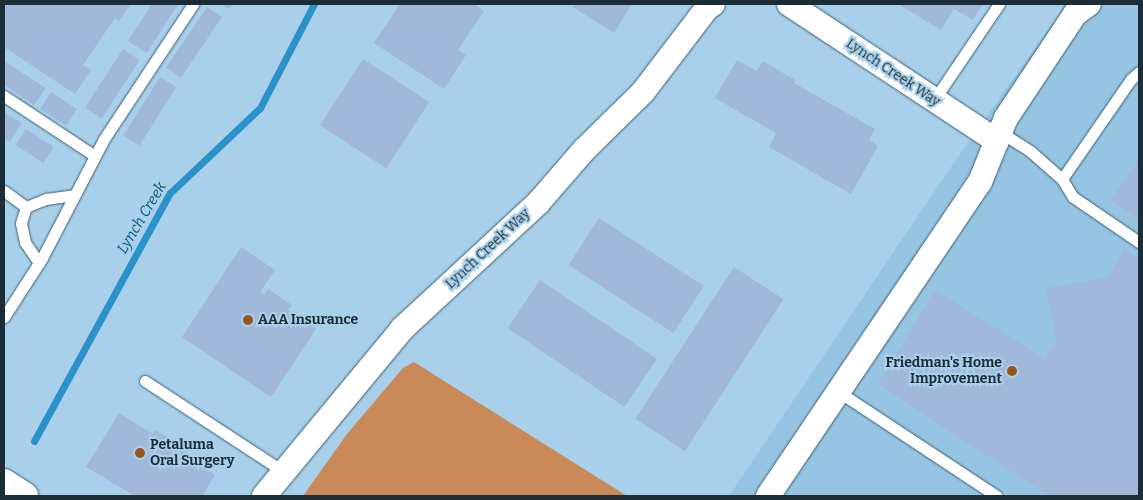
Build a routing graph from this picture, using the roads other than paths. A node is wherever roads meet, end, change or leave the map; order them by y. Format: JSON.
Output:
{"nodes":[{"id":1,"x":193,"y":4,"type":"edge"},
{"id":2,"x":713,"y":4,"type":"edge"},
{"id":3,"x":790,"y":4,"type":"edge"},
{"id":4,"x":999,"y":4,"type":"edge"},
{"id":5,"x":1089,"y":4,"type":"edge"},
{"id":6,"x":1139,"y":72,"type":"edge"},
{"id":7,"x":4,"y":96,"type":"edge"},
{"id":8,"x":934,"y":100,"type":"junction"},
{"id":9,"x":998,"y":136,"type":"junction"},
{"id":10,"x":95,"y":156,"type":"junction"},
{"id":11,"x":1062,"y":178,"type":"junction"},
{"id":12,"x":4,"y":191,"type":"edge"},
{"id":13,"x":74,"y":195,"type":"junction"},
{"id":14,"x":26,"y":207,"type":"junction"},
{"id":15,"x":1139,"y":242,"type":"edge"},
{"id":16,"x":38,"y":263,"type":"junction"},
{"id":17,"x":4,"y":317,"type":"edge"},
{"id":18,"x":145,"y":381,"type":"dead end"},
{"id":19,"x":838,"y":392,"type":"junction"},
{"id":20,"x":284,"y":472,"type":"junction"},
{"id":21,"x":4,"y":483,"type":"edge"},
{"id":22,"x":24,"y":496,"type":"edge"},
{"id":23,"x":264,"y":496,"type":"edge"},
{"id":24,"x":768,"y":496,"type":"edge"},
{"id":25,"x":997,"y":496,"type":"edge"}],
"edges":[{"from":1,"to":10,"type":"lane"},
{"from":2,"to":20,"type":"street","name":"Lynch Creek Way"},
{"from":3,"to":8,"type":"street","name":"Lynch Creek Way"},
{"from":4,"to":8,"type":"lane"},
{"from":5,"to":9,"type":"street"},
{"from":6,"to":11,"type":"lane"},
{"from":7,"to":10,"type":"lane"},
{"from":8,"to":9,"type":"street","name":"Lynch Creek Way"},
{"from":9,"to":11,"type":"lane"},
{"from":9,"to":19,"type":"street"},
{"from":10,"to":13,"type":"lane"},
{"from":11,"to":15,"type":"lane"},
{"from":12,"to":14,"type":"lane"},
{"from":13,"to":14,"type":"lane"},
{"from":13,"to":16,"type":"lane"},
{"from":14,"to":16,"type":"lane"},
{"from":16,"to":17,"type":"lane"},
{"from":18,"to":20,"type":"lane"},
{"from":19,"to":24,"type":"street"},
{"from":19,"to":25,"type":"lane"},
{"from":20,"to":23,"type":"street","name":"Lynch Creek Way"},
{"from":21,"to":22,"type":"main road"}]}
